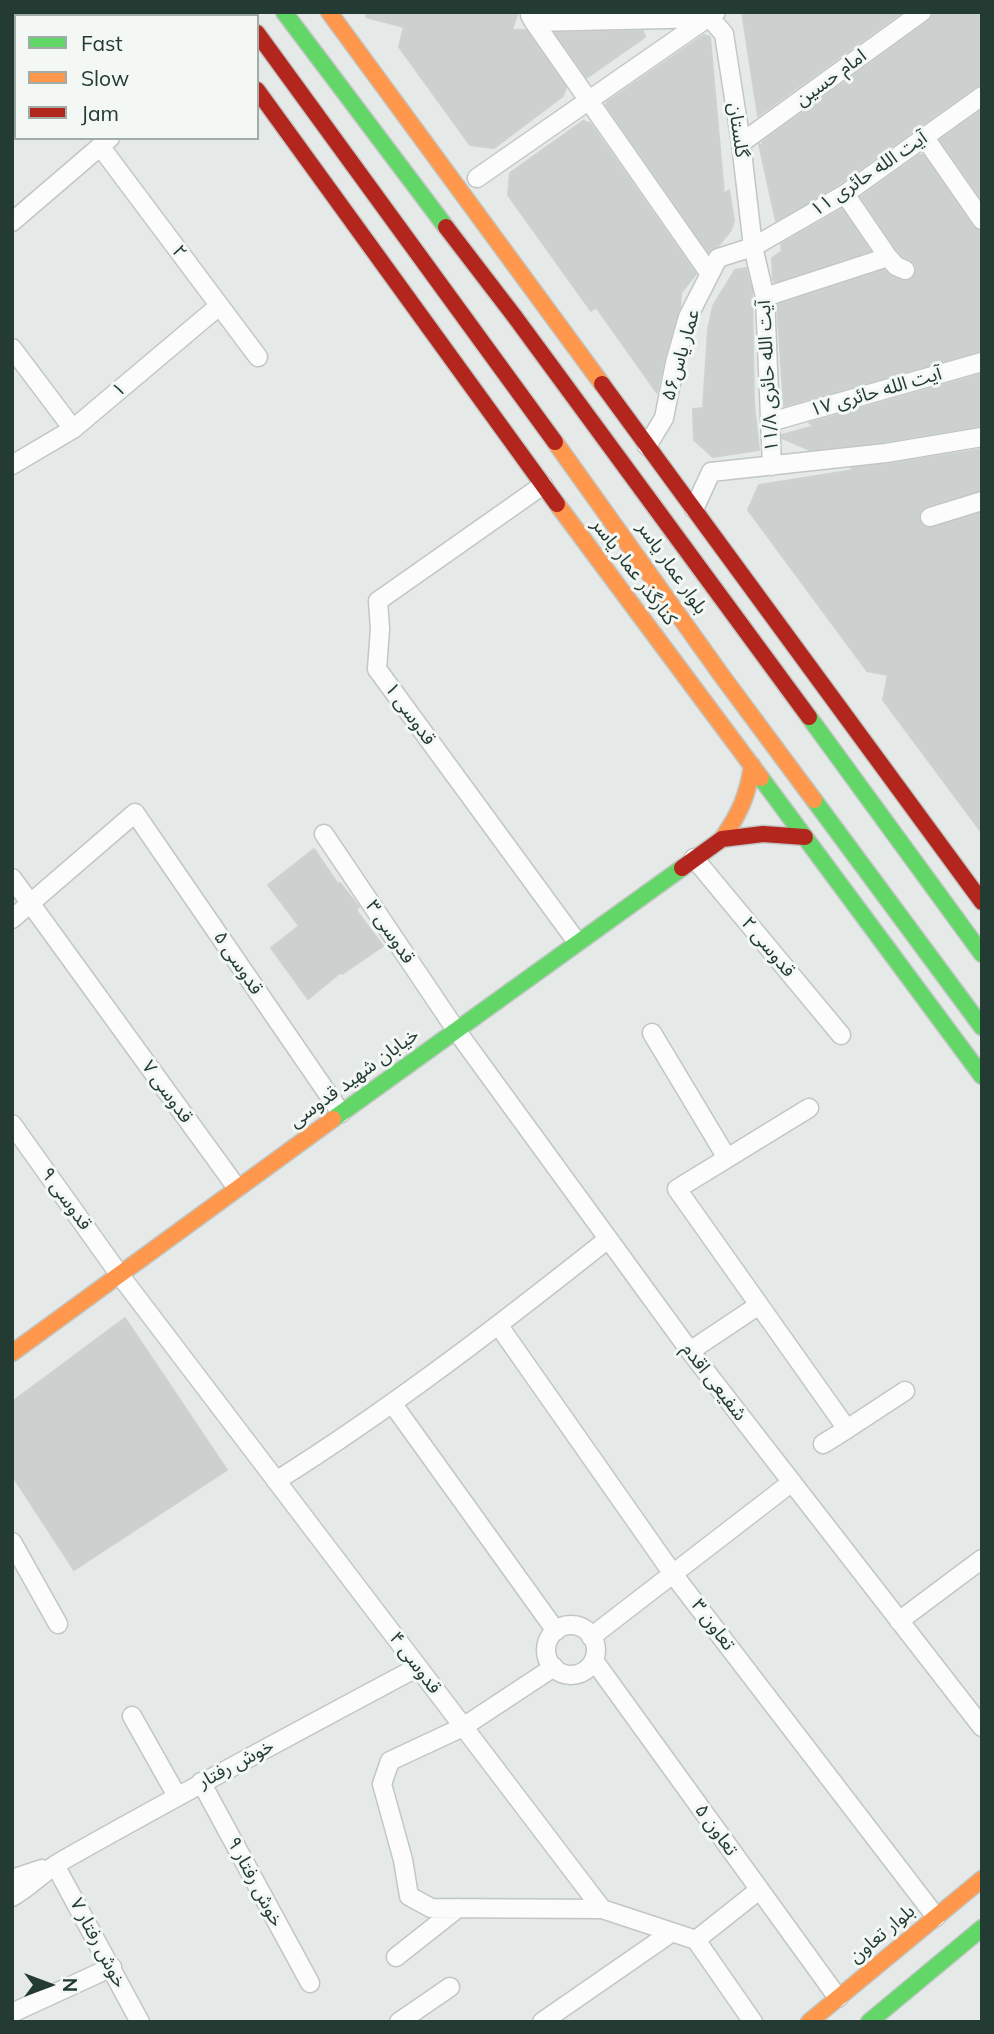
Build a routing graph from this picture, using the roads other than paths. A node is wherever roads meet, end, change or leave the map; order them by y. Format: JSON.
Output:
{"nodes":[{"id":1,"x":284,"y":12,"type":"edge"},
{"id":2,"x":329,"y":12,"type":"edge"},
{"id":3,"x":922,"y":12,"type":"edge"},
{"id":4,"x":710,"y":14,"type":"edge"},
{"id":5,"x":531,"y":17,"type":"edge"},
{"id":6,"x":259,"y":36,"type":"edge"},
{"id":7,"x":259,"y":93,"type":"edge"},
{"id":8,"x":982,"y":96,"type":"edge"},
{"id":9,"x":589,"y":101,"type":"junction"},
{"id":10,"x":925,"y":138,"type":"junction"},
{"id":11,"x":105,"y":142,"type":"edge"},
{"id":12,"x":741,"y":143,"type":"junction"},
{"id":13,"x":477,"y":178,"type":"dead end"},
{"id":14,"x":845,"y":194,"type":"junction"},
{"id":15,"x":982,"y":220,"type":"edge"},
{"id":16,"x":12,"y":222,"type":"edge"},
{"id":17,"x":753,"y":247,"type":"junction"},
{"id":18,"x":467,"y":254,"type":"junction"},
{"id":19,"x":888,"y":257,"type":"junction"},
{"id":20,"x":905,"y":270,"type":"dead end"},
{"id":21,"x":710,"y":274,"type":"junction"},
{"id":22,"x":765,"y":297,"type":"junction"},
{"id":23,"x":219,"y":306,"type":"junction"},
{"id":24,"x":561,"y":328,"type":"junction"},
{"id":25,"x":12,"y":348,"type":"edge"},
{"id":26,"x":258,"y":358,"type":"dead end"},
{"id":27,"x":982,"y":362,"type":"edge"},
{"id":28,"x":771,"y":422,"type":"junction"},
{"id":29,"x":73,"y":429,"type":"junction"},
{"id":30,"x":982,"y":436,"type":"edge"},
{"id":31,"x":647,"y":446,"type":"junction"},
{"id":32,"x":570,"y":462,"type":"junction"},
{"id":33,"x":12,"y":465,"type":"edge"},
{"id":34,"x":772,"y":466,"type":"junction"},
{"id":35,"x":543,"y":485,"type":"junction"},
{"id":36,"x":982,"y":501,"type":"edge"},
{"id":37,"x":694,"y":509,"type":"junction"},
{"id":38,"x":930,"y":517,"type":"dead end"},
{"id":39,"x":619,"y":586,"type":"junction"},
{"id":40,"x":819,"y":681,"type":"junction"},
{"id":41,"x":794,"y":700,"type":"junction"},
{"id":42,"x":752,"y":765,"type":"junction"},
{"id":43,"x":324,"y":834,"type":"dead end"},
{"id":44,"x":805,"y":837,"type":"junction"},
{"id":45,"x":722,"y":839,"type":"junction"},
{"id":46,"x":694,"y":858,"type":"junction"},
{"id":47,"x":12,"y":878,"type":"edge"},
{"id":48,"x":982,"y":902,"type":"edge"},
{"id":49,"x":30,"y":903,"type":"junction"},
{"id":50,"x":12,"y":919,"type":"edge"},
{"id":51,"x":577,"y":942,"type":"junction"},
{"id":52,"x":982,"y":954,"type":"edge"},
{"id":53,"x":982,"y":1027,"type":"edge"},
{"id":54,"x":456,"y":1030,"type":"junction"},
{"id":55,"x":652,"y":1033,"type":"dead end"},
{"id":56,"x":841,"y":1035,"type":"dead end"},
{"id":57,"x":982,"y":1076,"type":"edge"},
{"id":58,"x":809,"y":1108,"type":"dead end"},
{"id":59,"x":341,"y":1113,"type":"junction"},
{"id":60,"x":12,"y":1124,"type":"edge"},
{"id":61,"x":727,"y":1158,"type":"junction"},
{"id":62,"x":237,"y":1188,"type":"junction"},
{"id":63,"x":608,"y":1239,"type":"junction"},
{"id":64,"x":119,"y":1274,"type":"junction"},
{"id":65,"x":760,"y":1305,"type":"junction"},
{"id":66,"x":499,"y":1326,"type":"junction"},
{"id":67,"x":690,"y":1351,"type":"junction"},
{"id":68,"x":12,"y":1353,"type":"edge"},
{"id":69,"x":905,"y":1391,"type":"dead end"},
{"id":70,"x":393,"y":1402,"type":"junction"},
{"id":71,"x":847,"y":1429,"type":"junction"},
{"id":72,"x":823,"y":1444,"type":"dead end"},
{"id":73,"x":276,"y":1481,"type":"junction"},
{"id":74,"x":792,"y":1482,"type":"junction"},
{"id":75,"x":12,"y":1542,"type":"edge"},
{"id":76,"x":982,"y":1559,"type":"edge"},
{"id":77,"x":673,"y":1574,"type":"junction"},
{"id":78,"x":899,"y":1621,"type":"junction"},
{"id":79,"x":58,"y":1624,"type":"dead end"},
{"id":80,"x":556,"y":1631,"type":"junction"},
{"id":81,"x":591,"y":1637,"type":"junction"},
{"id":82,"x":595,"y":1662,"type":"junction"},
{"id":83,"x":418,"y":1667,"type":"junction"},
{"id":84,"x":554,"y":1667,"type":"junction"},
{"id":85,"x":132,"y":1716,"type":"dead end"},
{"id":86,"x":981,"y":1724,"type":"edge"},
{"id":87,"x":463,"y":1727,"type":"junction"},
{"id":88,"x":201,"y":1782,"type":"junction"},
{"id":89,"x":177,"y":1796,"type":"junction"},
{"id":90,"x":55,"y":1865,"type":"junction"},
{"id":91,"x":982,"y":1879,"type":"edge"},
{"id":92,"x":13,"y":1883,"type":"edge"},
{"id":93,"x":759,"y":1890,"type":"junction"},
{"id":94,"x":458,"y":1908,"type":"junction"},
{"id":95,"x":601,"y":1909,"type":"junction"},
{"id":96,"x":936,"y":1917,"type":"junction"},
{"id":97,"x":982,"y":1928,"type":"edge"},
{"id":98,"x":672,"y":1932,"type":"junction"},
{"id":99,"x":696,"y":1940,"type":"junction"},
{"id":100,"x":396,"y":1957,"type":"dead end"},
{"id":101,"x":111,"y":1967,"type":"junction"},
{"id":102,"x":310,"y":1983,"type":"dead end"},
{"id":103,"x":450,"y":1987,"type":"dead end"},
{"id":104,"x":838,"y":1998,"type":"junction"},
{"id":105,"x":12,"y":2013,"type":"edge"},
{"id":106,"x":850,"y":2014,"type":"dead end"},
{"id":107,"x":140,"y":2022,"type":"edge"},
{"id":108,"x":399,"y":2022,"type":"edge"},
{"id":109,"x":542,"y":2022,"type":"edge"},
{"id":110,"x":753,"y":2022,"type":"edge"},
{"id":111,"x":809,"y":2022,"type":"edge"},
{"id":112,"x":869,"y":2022,"type":"edge"}],
"edges":[{"from":1,"to":18,"type":"main road","name":"بلوار عمار یاسر"},
{"from":2,"to":24,"type":"main road"},
{"from":3,"to":12,"type":"street","name":"امام حسین"},
{"from":4,"to":5,"type":"street"},
{"from":4,"to":9,"type":"street"},
{"from":4,"to":12,"type":"street","name":"گلستان"},
{"from":5,"to":9,"type":"street"},
{"from":6,"to":32,"type":"main road","name":"بلوار عمار یاسر"},
{"from":7,"to":35,"type":"main road","name":"کنارگذر عمار یاسر"},
{"from":8,"to":10,"type":"street","name":"آیت الله حائری ۱۱"},
{"from":9,"to":13,"type":"street"},
{"from":9,"to":21,"type":"street"},
{"from":10,"to":14,"type":"street","name":"آیت الله حائری ۱۱"},
{"from":10,"to":15,"type":"street"},
{"from":11,"to":16,"type":"street"},
{"from":11,"to":23,"type":"street","name":"۲"},
{"from":12,"to":17,"type":"street","name":"گلستان"},
{"from":14,"to":17,"type":"street","name":"آیت الله حائری ۱۱"},
{"from":14,"to":19,"type":"street"},
{"from":17,"to":21,"type":"street","name":"عمار یاس۵۶"},
{"from":17,"to":22,"type":"street","name":"آیت الله حائری ۱۱/۸"},
{"from":18,"to":24,"type":"main road"},
{"from":18,"to":41,"type":"main road","name":"بلوار عمار یاسر"},
{"from":19,"to":20,"type":"street"},
{"from":19,"to":22,"type":"street"},
{"from":21,"to":31,"type":"street","name":"عمار یاس۵۶"},
{"from":22,"to":28,"type":"street","name":"آیت الله حائری ۱۱/۸"},
{"from":23,"to":26,"type":"street","name":"۲"},
{"from":23,"to":29,"type":"street","name":"۱"},
{"from":24,"to":31,"type":"main road"},
{"from":25,"to":29,"type":"street"},
{"from":27,"to":28,"type":"street","name":"آیت الله حائری ۱۷"},
{"from":28,"to":34,"type":"street","name":"آیت الله حائری ۱۱/۸"},
{"from":29,"to":33,"type":"street","name":"۱"},
{"from":30,"to":34,"type":"street"},
{"from":31,"to":37,"type":"main road"},
{"from":32,"to":39,"type":"main road"},
{"from":32,"to":53,"type":"main road","name":"بلوار عمار یاسر"},
{"from":34,"to":37,"type":"street"},
{"from":35,"to":39,"type":"main road","name":"کنارگذر عمار یاسر"},
{"from":35,"to":51,"type":"street","name":"قدوسی ۱"},
{"from":36,"to":38,"type":"street"},
{"from":37,"to":40,"type":"main road"},
{"from":39,"to":42,"type":"main road","name":"کنارگذر عمار یاسر"},
{"from":40,"to":41,"type":"main road"},
{"from":40,"to":48,"type":"main road"},
{"from":41,"to":52,"type":"main road","name":"بلوار عمار یاسر"},
{"from":42,"to":44,"type":"main road","name":"کنارگذر عمار یاسر"},
{"from":42,"to":45,"type":"main road"},
{"from":43,"to":54,"type":"street","name":"قدوسی ۳"},
{"from":44,"to":45,"type":"main road"},
{"from":44,"to":57,"type":"main road","name":"کنارگذر عمار یاسر"},
{"from":45,"to":46,"type":"main road","name":"خیابان شهید قدوسی"},
{"from":46,"to":51,"type":"main road","name":"خیابان شهید قدوسی"},
{"from":46,"to":56,"type":"street","name":"قدوسی ۲"},
{"from":47,"to":49,"type":"street","name":"قدوسی ۷"},
{"from":49,"to":50,"type":"street"},
{"from":49,"to":59,"type":"street","name":"قدوسی ۵"},
{"from":49,"to":62,"type":"street","name":"قدوسی ۷"},
{"from":51,"to":54,"type":"main road","name":"خیابان شهید قدوسی"},
{"from":54,"to":59,"type":"main road","name":"خیابان شهید قدوسی"},
{"from":54,"to":63,"type":"street","name":"شفیعی اقدم"},
{"from":55,"to":61,"type":"street"},
{"from":58,"to":61,"type":"street"},
{"from":59,"to":62,"type":"main road","name":"خیابان شهید قدوسی"},
{"from":60,"to":64,"type":"street","name":"قدوسی ۹"},
{"from":61,"to":65,"type":"street"},
{"from":62,"to":64,"type":"main road","name":"خیابان شهید قدوسی"},
{"from":63,"to":66,"type":"street"},
{"from":63,"to":67,"type":"street","name":"شفیعی اقدم"},
{"from":64,"to":68,"type":"main road","name":"خیابان شهید قدوسی"},
{"from":64,"to":73,"type":"street","name":"قدوسی ۴"},
{"from":65,"to":67,"type":"street"},
{"from":65,"to":71,"type":"street"},
{"from":66,"to":70,"type":"street"},
{"from":66,"to":77,"type":"street","name":"تعاون ۳"},
{"from":67,"to":74,"type":"street","name":"شفیعی اقدم"},
{"from":69,"to":71,"type":"street"},
{"from":70,"to":73,"type":"street"},
{"from":70,"to":80,"type":"street"},
{"from":71,"to":72,"type":"street"},
{"from":73,"to":83,"type":"street","name":"قدوسی ۴"},
{"from":74,"to":77,"type":"street"},
{"from":74,"to":78,"type":"street","name":"شفیعی اقدم"},
{"from":75,"to":79,"type":"street"},
{"from":76,"to":78,"type":"street"},
{"from":77,"to":81,"type":"street"},
{"from":77,"to":96,"type":"street","name":"تعاون ۳"},
{"from":78,"to":86,"type":"street","name":"شفیعی اقدم"},
{"from":80,"to":81,"type":"street"},
{"from":80,"to":84,"type":"street"},
{"from":81,"to":82,"type":"street"},
{"from":82,"to":84,"type":"street"},
{"from":82,"to":93,"type":"street","name":"تعاون ۵"},
{"from":83,"to":87,"type":"street","name":"قدوسی ۴"},
{"from":83,"to":88,"type":"street","name":"خوش رفتار"},
{"from":84,"to":87,"type":"street"},
{"from":85,"to":89,"type":"street"},
{"from":87,"to":94,"type":"street"},
{"from":87,"to":95,"type":"street","name":"قدوسی ۴"},
{"from":88,"to":89,"type":"street","name":"خوش رفتار"},
{"from":88,"to":102,"type":"street","name":"خوش رفتار ۹"},
{"from":89,"to":90,"type":"street","name":"خوش رفتار"},
{"from":90,"to":92,"type":"street","name":"خوش رفتار"},
{"from":90,"to":101,"type":"street","name":"خوش رفتار ۷"},
{"from":91,"to":96,"type":"main road","name":"بلوار تعاون"},
{"from":93,"to":99,"type":"street"},
{"from":93,"to":104,"type":"street","name":"تعاون ۵"},
{"from":94,"to":95,"type":"street"},
{"from":94,"to":100,"type":"street"},
{"from":95,"to":98,"type":"street"},
{"from":96,"to":104,"type":"main road","name":"بلوار تعاون"},
{"from":97,"to":112,"type":"main road"},
{"from":98,"to":99,"type":"street"},
{"from":98,"to":109,"type":"street"},
{"from":99,"to":110,"type":"street"},
{"from":101,"to":105,"type":"street"},
{"from":101,"to":107,"type":"street","name":"خوش رفتار ۷"},
{"from":103,"to":108,"type":"street"},
{"from":104,"to":106,"type":"main road"},
{"from":104,"to":111,"type":"main road","name":"بلوار تعاون"}]}
